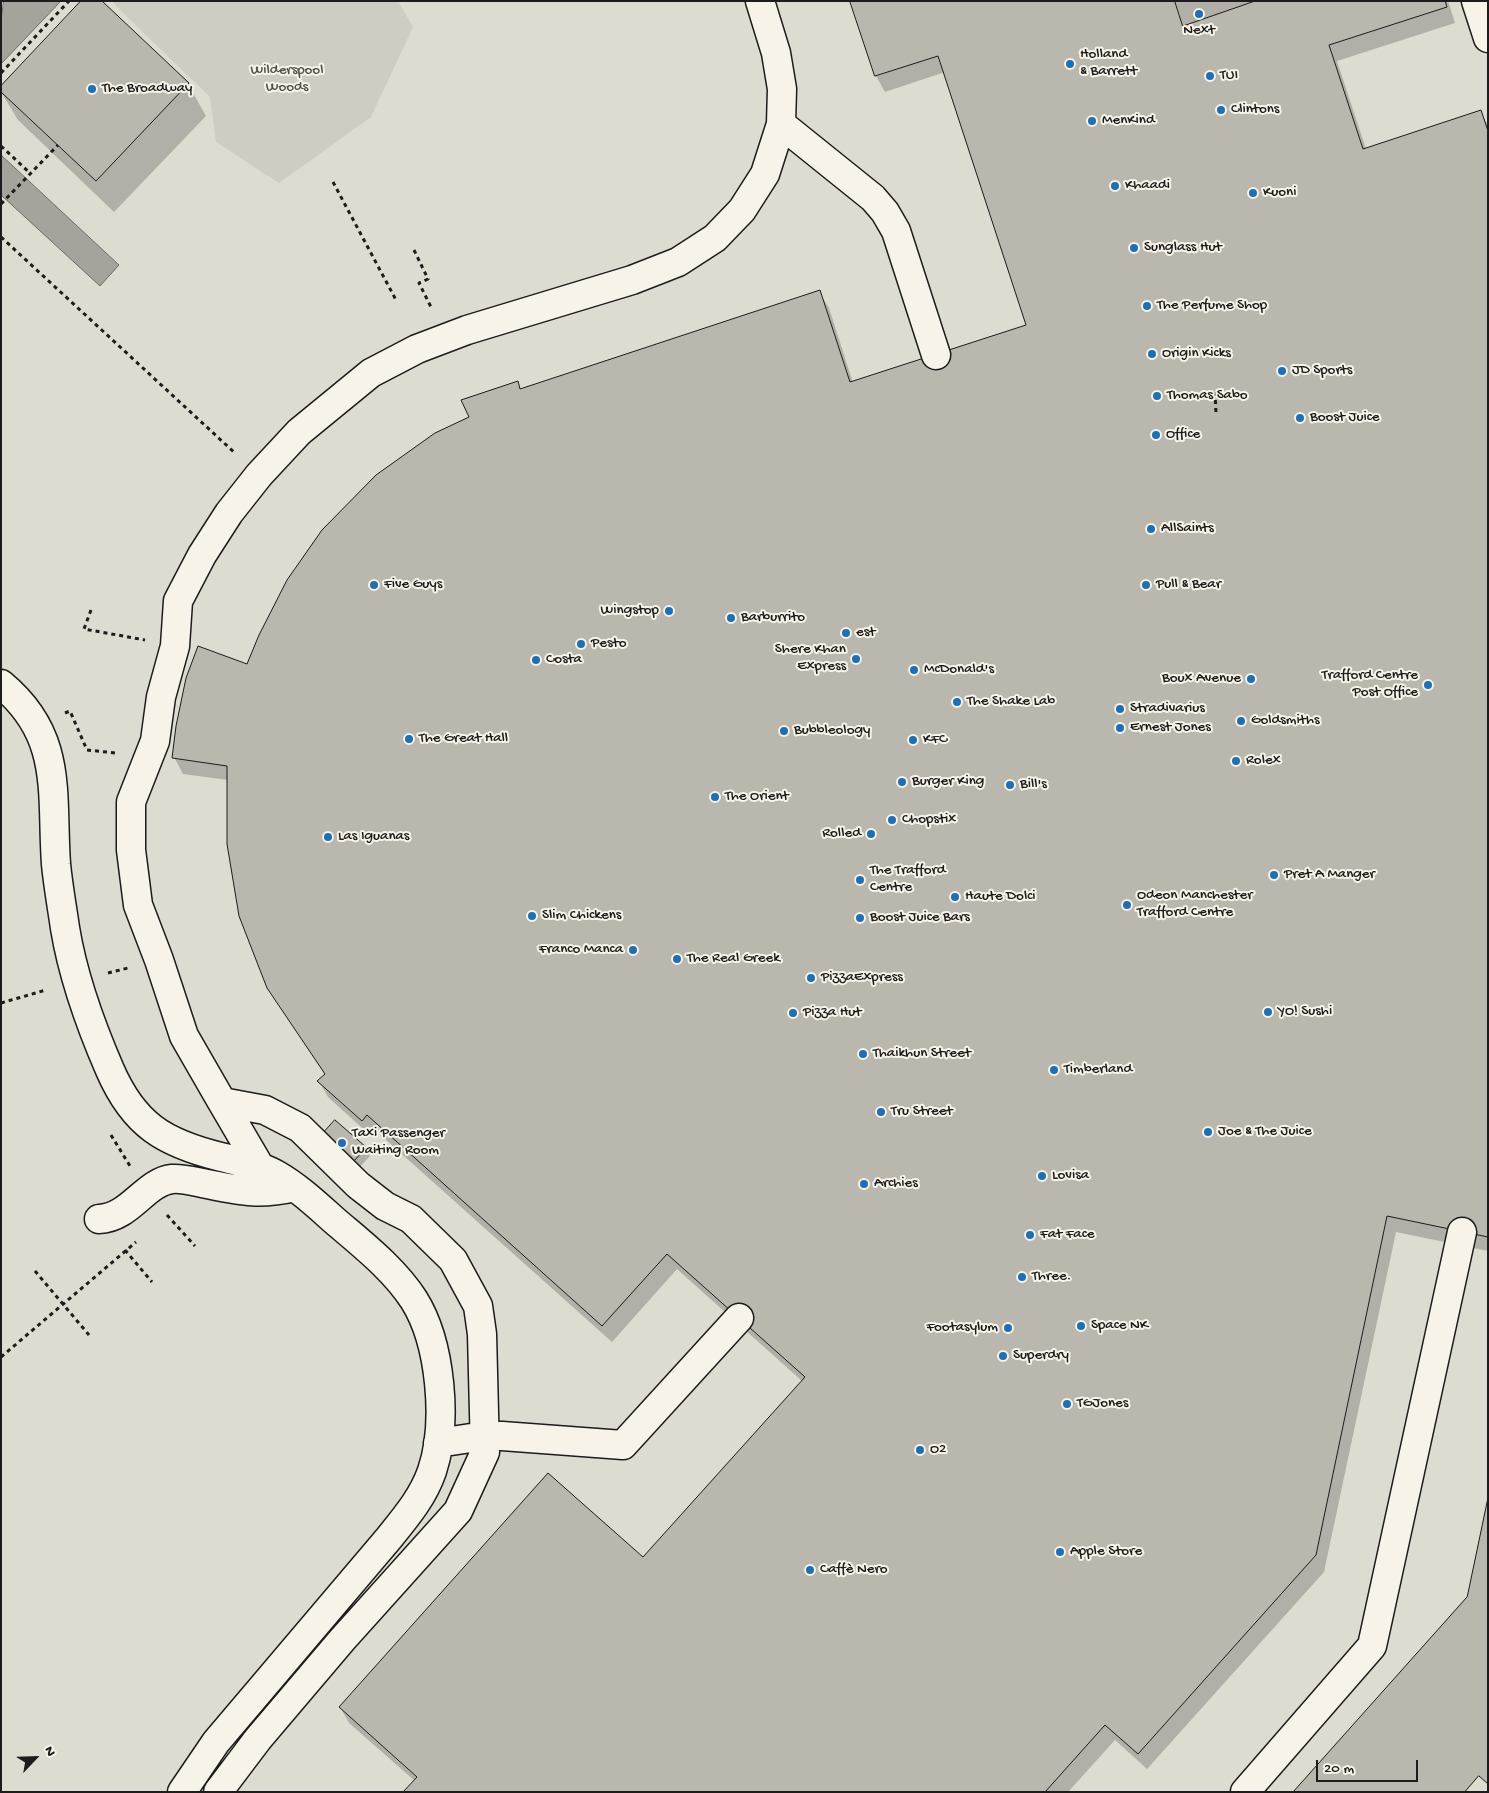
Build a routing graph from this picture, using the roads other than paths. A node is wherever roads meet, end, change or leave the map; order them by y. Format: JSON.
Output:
{"nodes":[{"id":1,"x":760,"y":1,"type":"edge"},
{"id":2,"x":1476,"y":1,"type":"edge"},
{"id":3,"x":1488,"y":38,"type":"edge"},
{"id":4,"x":781,"y":124,"type":"junction"},
{"id":5,"x":936,"y":355,"type":"dead end"},
{"id":6,"x":1,"y":684,"type":"edge"},
{"id":7,"x":222,"y":1102,"type":"junction"},
{"id":8,"x":260,"y":1167,"type":"junction"},
{"id":9,"x":295,"y":1186,"type":"junction"},
{"id":10,"x":99,"y":1219,"type":"road end"},
{"id":11,"x":1462,"y":1232,"type":"dead end"},
{"id":12,"x":739,"y":1318,"type":"dead end"},
{"id":13,"x":484,"y":1436,"type":"junction"},
{"id":14,"x":438,"y":1443,"type":"junction"},
{"id":15,"x":202,"y":1762,"type":"junction"},
{"id":16,"x":228,"y":1787,"type":"edge"},
{"id":17,"x":182,"y":1792,"type":"edge"},
{"id":18,"x":1245,"y":1792,"type":"edge"}],
"edges":[{"from":1,"to":4,"type":"street"},
{"from":2,"to":3,"type":"street"},
{"from":4,"to":5,"type":"street"},
{"from":4,"to":7,"type":"street"},
{"from":6,"to":8,"type":"street"},
{"from":7,"to":8,"type":"street"},
{"from":7,"to":13,"type":"street"},
{"from":8,"to":9,"type":"street"},
{"from":9,"to":10,"type":"street"},
{"from":9,"to":14,"type":"street"},
{"from":11,"to":18,"type":"street"},
{"from":12,"to":13,"type":"street"},
{"from":13,"to":14,"type":"street"},
{"from":13,"to":16,"type":"street"},
{"from":14,"to":15,"type":"street"},
{"from":15,"to":16,"type":"street"},
{"from":15,"to":17,"type":"street"}]}
